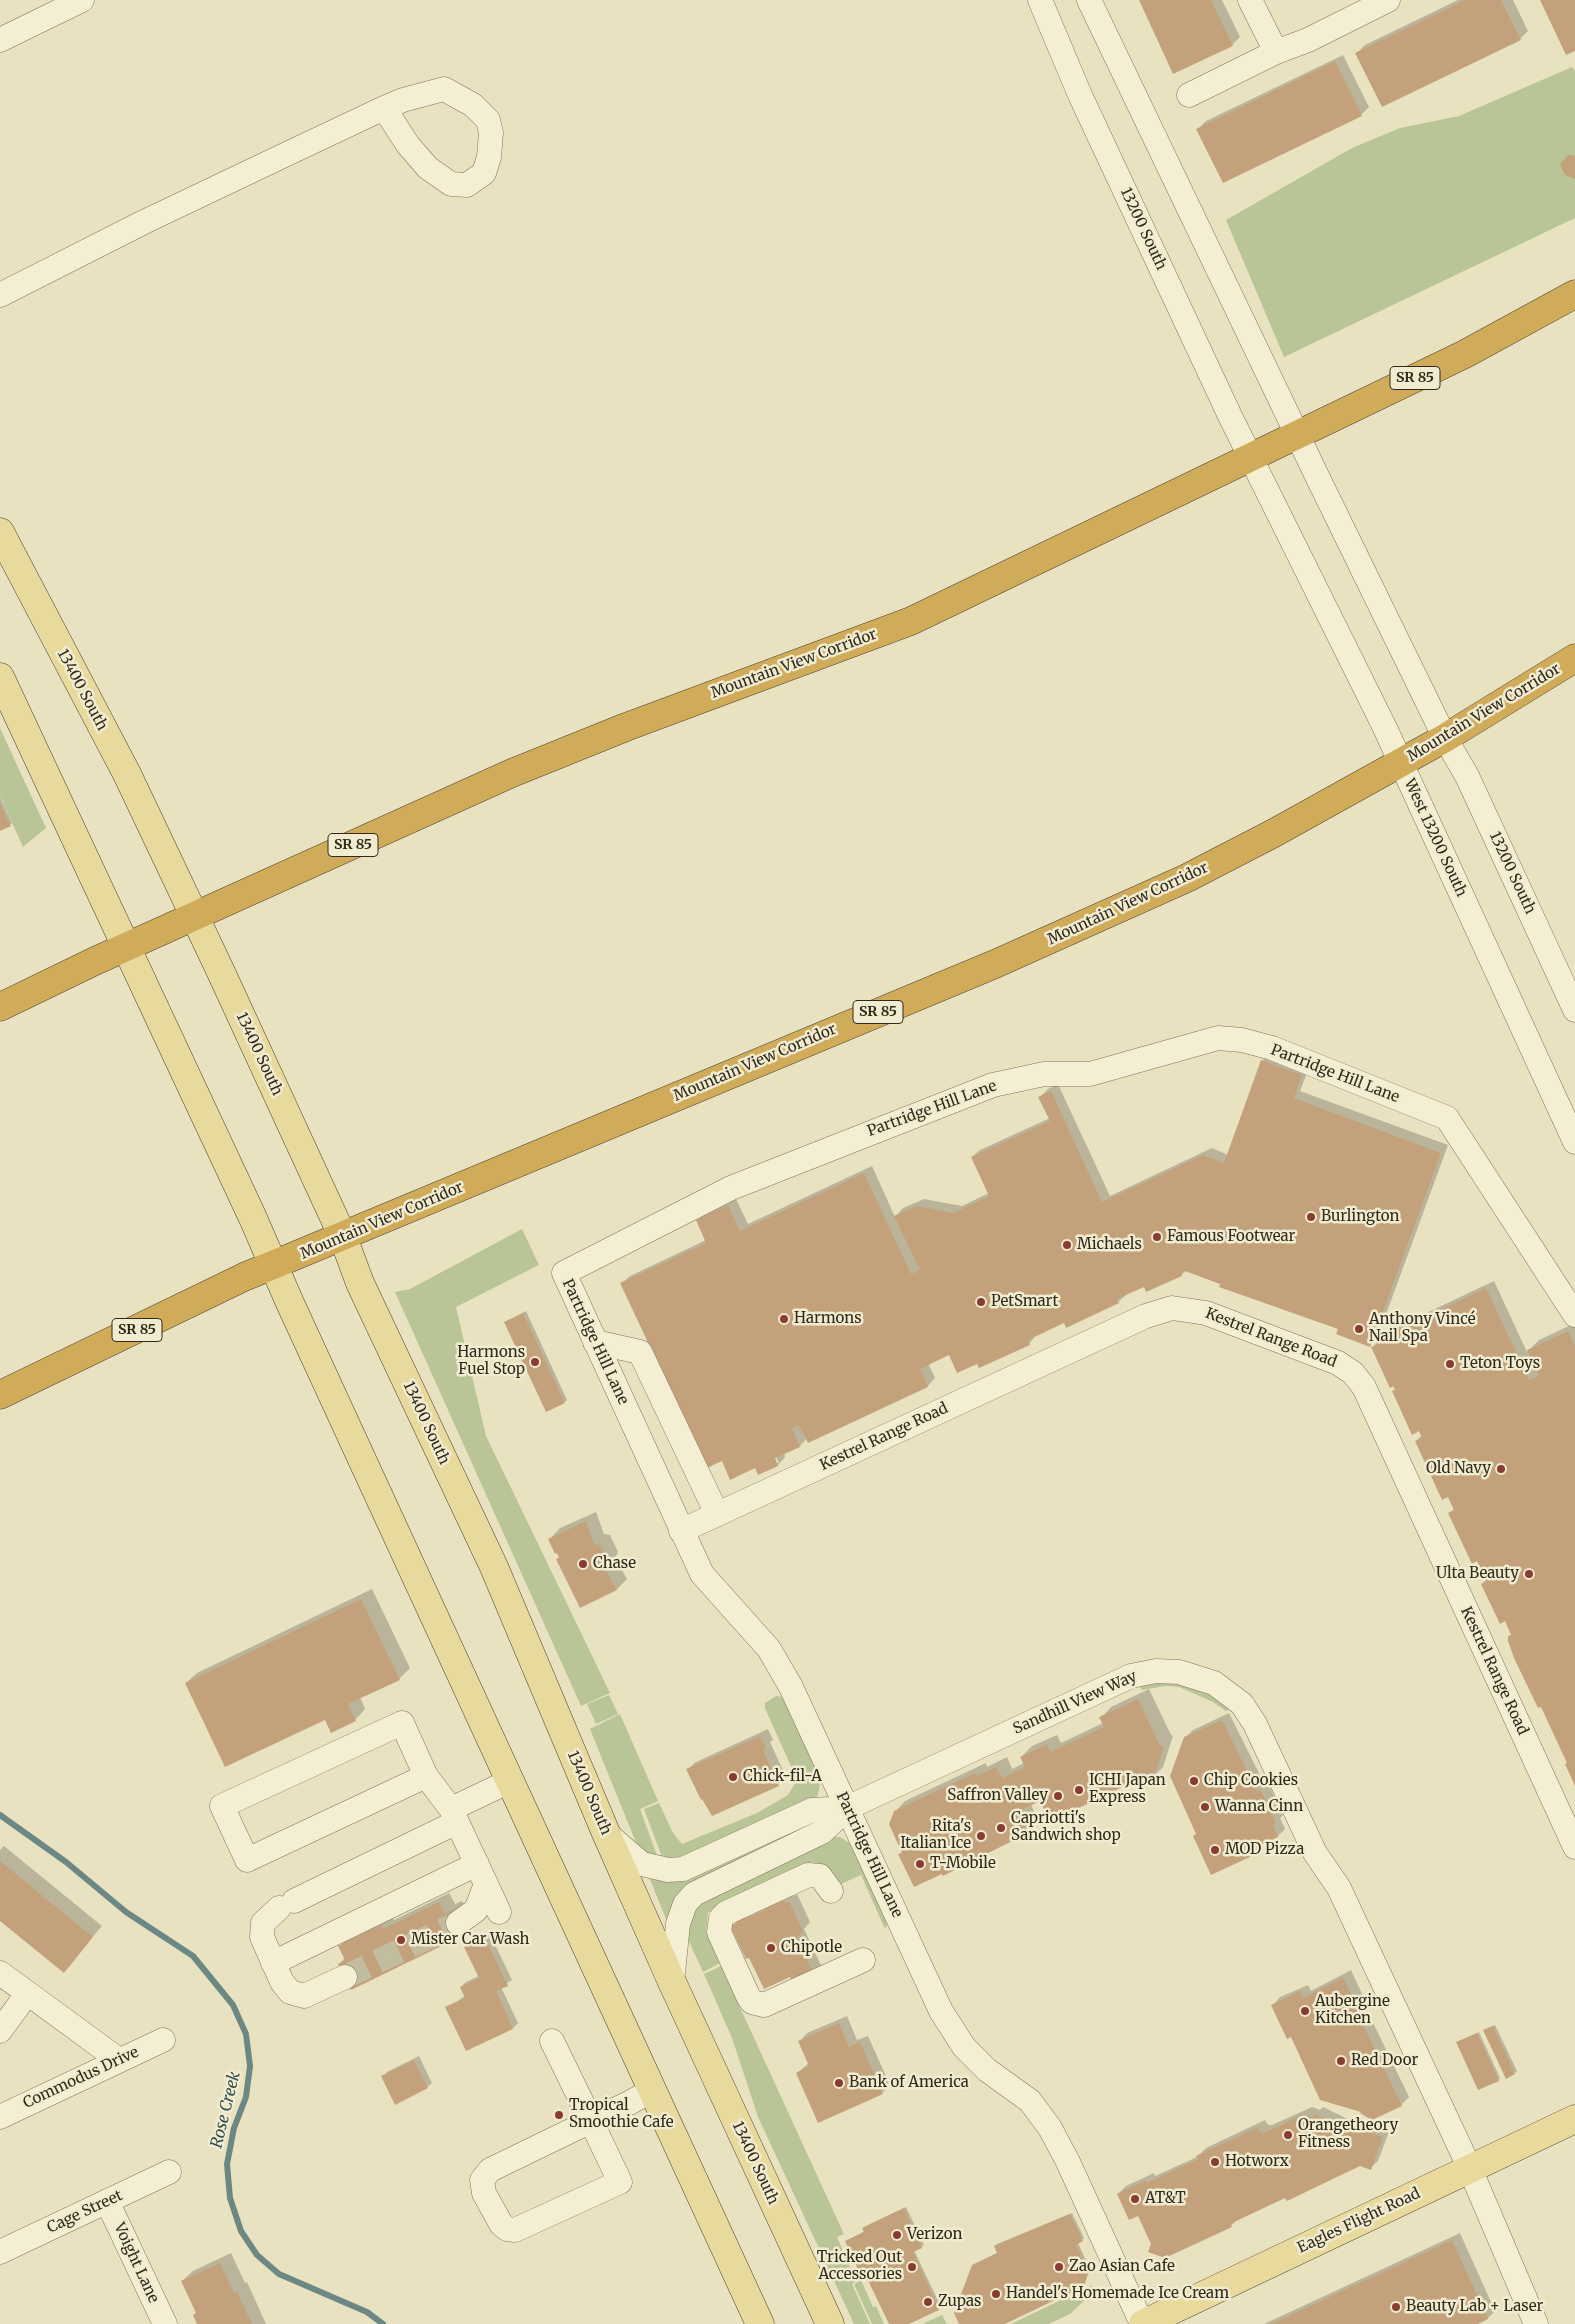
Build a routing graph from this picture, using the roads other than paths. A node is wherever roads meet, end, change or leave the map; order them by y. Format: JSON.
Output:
{"nodes":[{"id":1,"x":82,"y":0,"type":"edge"},
{"id":2,"x":1040,"y":0,"type":"edge"},
{"id":3,"x":1089,"y":0,"type":"edge"},
{"id":4,"x":1250,"y":0,"type":"edge"},
{"id":5,"x":1388,"y":0,"type":"edge"},
{"id":6,"x":0,"y":40,"type":"edge"},
{"id":7,"x":1276,"y":52,"type":"junction"},
{"id":8,"x":1189,"y":95,"type":"dead end"},
{"id":9,"x":384,"y":108,"type":"junction"},
{"id":10,"x":0,"y":294,"type":"edge"},
{"id":11,"x":1575,"y":294,"type":"edge"},
{"id":12,"x":1298,"y":434,"type":"junction"},
{"id":13,"x":1250,"y":456,"type":"junction"},
{"id":14,"x":0,"y":532,"type":"edge"},
{"id":15,"x":1575,"y":658,"type":"edge"},
{"id":16,"x":0,"y":677,"type":"edge"},
{"id":17,"x":1445,"y":738,"type":"junction"},
{"id":18,"x":1401,"y":762,"type":"junction"},
{"id":19,"x":194,"y":917,"type":"junction"},
{"id":20,"x":127,"y":947,"type":"junction"},
{"id":21,"x":0,"y":1007,"type":"edge"},
{"id":22,"x":1575,"y":1010,"type":"edge"},
{"id":23,"x":1575,"y":1142,"type":"edge"},
{"id":24,"x":343,"y":1237,"type":"junction"},
{"id":25,"x":274,"y":1266,"type":"junction"},
{"id":26,"x":1575,"y":1315,"type":"edge"},
{"id":27,"x":595,"y":1342,"type":"junction"},
{"id":28,"x":0,"y":1395,"type":"edge"},
{"id":29,"x":717,"y":1514,"type":"junction"},
{"id":30,"x":681,"y":1531,"type":"junction"},
{"id":31,"x":426,"y":1776,"type":"junction"},
{"id":32,"x":510,"y":1781,"type":"junction"},
{"id":33,"x":847,"y":1808,"type":"junction"},
{"id":34,"x":454,"y":1816,"type":"junction"},
{"id":35,"x":606,"y":1833,"type":"junction"},
{"id":36,"x":1575,"y":1847,"type":"edge"},
{"id":37,"x":481,"y":1874,"type":"junction"},
{"id":38,"x":831,"y":1891,"type":"dead end"},
{"id":39,"x":498,"y":1912,"type":"dead end"},
{"id":40,"x":458,"y":1923,"type":"tunnel mouth"},
{"id":41,"x":863,"y":1960,"type":"dead end"},
{"id":42,"x":273,"y":1963,"type":"junction"},
{"id":43,"x":0,"y":1973,"type":"edge"},
{"id":44,"x":345,"y":1977,"type":"tunnel mouth"},
{"id":45,"x":672,"y":1982,"type":"junction"},
{"id":46,"x":27,"y":1994,"type":"junction"},
{"id":47,"x":0,"y":2032,"type":"edge"},
{"id":48,"x":163,"y":2040,"type":"dead end"},
{"id":49,"x":552,"y":2041,"type":"dead end"},
{"id":50,"x":119,"y":2060,"type":"junction"},
{"id":51,"x":653,"y":2090,"type":"junction"},
{"id":52,"x":0,"y":2116,"type":"edge"},
{"id":53,"x":1575,"y":2119,"type":"edge"},
{"id":54,"x":591,"y":2121,"type":"junction"},
{"id":55,"x":1470,"y":2169,"type":"junction"},
{"id":56,"x":169,"y":2172,"type":"dead end"},
{"id":57,"x":107,"y":2201,"type":"junction"},
{"id":58,"x":0,"y":2252,"type":"edge"},
{"id":59,"x":158,"y":2322,"type":"edge"},
{"id":60,"x":760,"y":2324,"type":"edge"},
{"id":61,"x":830,"y":2324,"type":"edge"},
{"id":62,"x":1143,"y":2324,"type":"edge"},
{"id":63,"x":1536,"y":2324,"type":"edge"}],
"edges":[{"from":1,"to":6,"type":"street"},
{"from":2,"to":13,"type":"street","name":"13200 South"},
{"from":3,"to":12,"type":"street"},
{"from":4,"to":7,"type":"street"},
{"from":5,"to":7,"type":"street"},
{"from":7,"to":8,"type":"street"},
{"from":9,"to":9,"type":"street"},
{"from":9,"to":10,"type":"street"},
{"from":11,"to":12,"type":"highway","name":"Mountain View Corridor","number":"SR 85"},
{"from":12,"to":13,"type":"highway","name":"Mountain View Corridor","number":"SR 85"},
{"from":12,"to":17,"type":"street"},
{"from":13,"to":18,"type":"street","name":"West 13200 South"},
{"from":13,"to":19,"type":"highway","name":"Mountain View Corridor","number":"SR 85"},
{"from":14,"to":19,"type":"main road","name":"13400 South"},
{"from":15,"to":17,"type":"highway","name":"Mountain View Corridor","number":"SR 85"},
{"from":16,"to":20,"type":"main road"},
{"from":17,"to":18,"type":"highway","name":"Mountain View Corridor","number":"SR 85"},
{"from":17,"to":22,"type":"street","name":"13200 South"},
{"from":18,"to":23,"type":"street","name":"West 13200 South"},
{"from":18,"to":24,"type":"highway","name":"Mountain View Corridor","number":"SR 85"},
{"from":19,"to":20,"type":"highway","name":"Mountain View Corridor","number":"SR 85"},
{"from":19,"to":24,"type":"main road","name":"13400 South"},
{"from":20,"to":21,"type":"highway","name":"Mountain View Corridor","number":"SR 85"},
{"from":20,"to":25,"type":"main road"},
{"from":24,"to":25,"type":"highway","name":"Mountain View Corridor","number":"SR 85"},
{"from":24,"to":35,"type":"main road","name":"13400 South"},
{"from":25,"to":28,"type":"highway","name":"Mountain View Corridor","number":"SR 85"},
{"from":25,"to":32,"type":"main road"},
{"from":26,"to":27,"type":"street","name":"Partridge Hill Lane"},
{"from":27,"to":29,"type":"street"},
{"from":27,"to":30,"type":"street","name":"Partridge Hill Lane"},
{"from":29,"to":30,"type":"street","name":"Kestrel Range Road"},
{"from":29,"to":36,"type":"street","name":"Kestrel Range Road"},
{"from":30,"to":33,"type":"street","name":"Partridge Hill Lane"},
{"from":31,"to":31,"type":"street"},
{"from":31,"to":34,"type":"street"},
{"from":32,"to":34,"type":"street"},
{"from":32,"to":51,"type":"main road"},
{"from":33,"to":35,"type":"street","name":"Sandhill View Way"},
{"from":33,"to":45,"type":"street","name":"Sandhill View Way"},
{"from":33,"to":55,"type":"street","name":"Sandhill View Way"},
{"from":33,"to":62,"type":"street","name":"Partridge Hill Lane"},
{"from":34,"to":37,"type":"street"},
{"from":34,"to":42,"type":"street"},
{"from":35,"to":45,"type":"main road","name":"13400 South"},
{"from":37,"to":39,"type":"street"},
{"from":37,"to":40,"type":"street"},
{"from":37,"to":42,"type":"street"},
{"from":38,"to":41,"type":"street"},
{"from":42,"to":44,"type":"street"},
{"from":43,"to":46,"type":"street"},
{"from":45,"to":61,"type":"main road","name":"13400 South"},
{"from":46,"to":47,"type":"street"},
{"from":46,"to":50,"type":"street"},
{"from":48,"to":50,"type":"street","name":"Commodus Drive"},
{"from":49,"to":54,"type":"street"},
{"from":50,"to":52,"type":"street","name":"Commodus Drive"},
{"from":51,"to":54,"type":"street"},
{"from":51,"to":60,"type":"main road"},
{"from":53,"to":55,"type":"main road","name":"Eagles Flight Road"},
{"from":54,"to":54,"type":"street"},
{"from":55,"to":62,"type":"main road","name":"Eagles Flight Road"},
{"from":55,"to":63,"type":"street","name":"Sandhill View Way"},
{"from":56,"to":57,"type":"street","name":"Cage Street"},
{"from":57,"to":58,"type":"street","name":"Cage Street"},
{"from":57,"to":59,"type":"street","name":"Voight Lane"}]}
